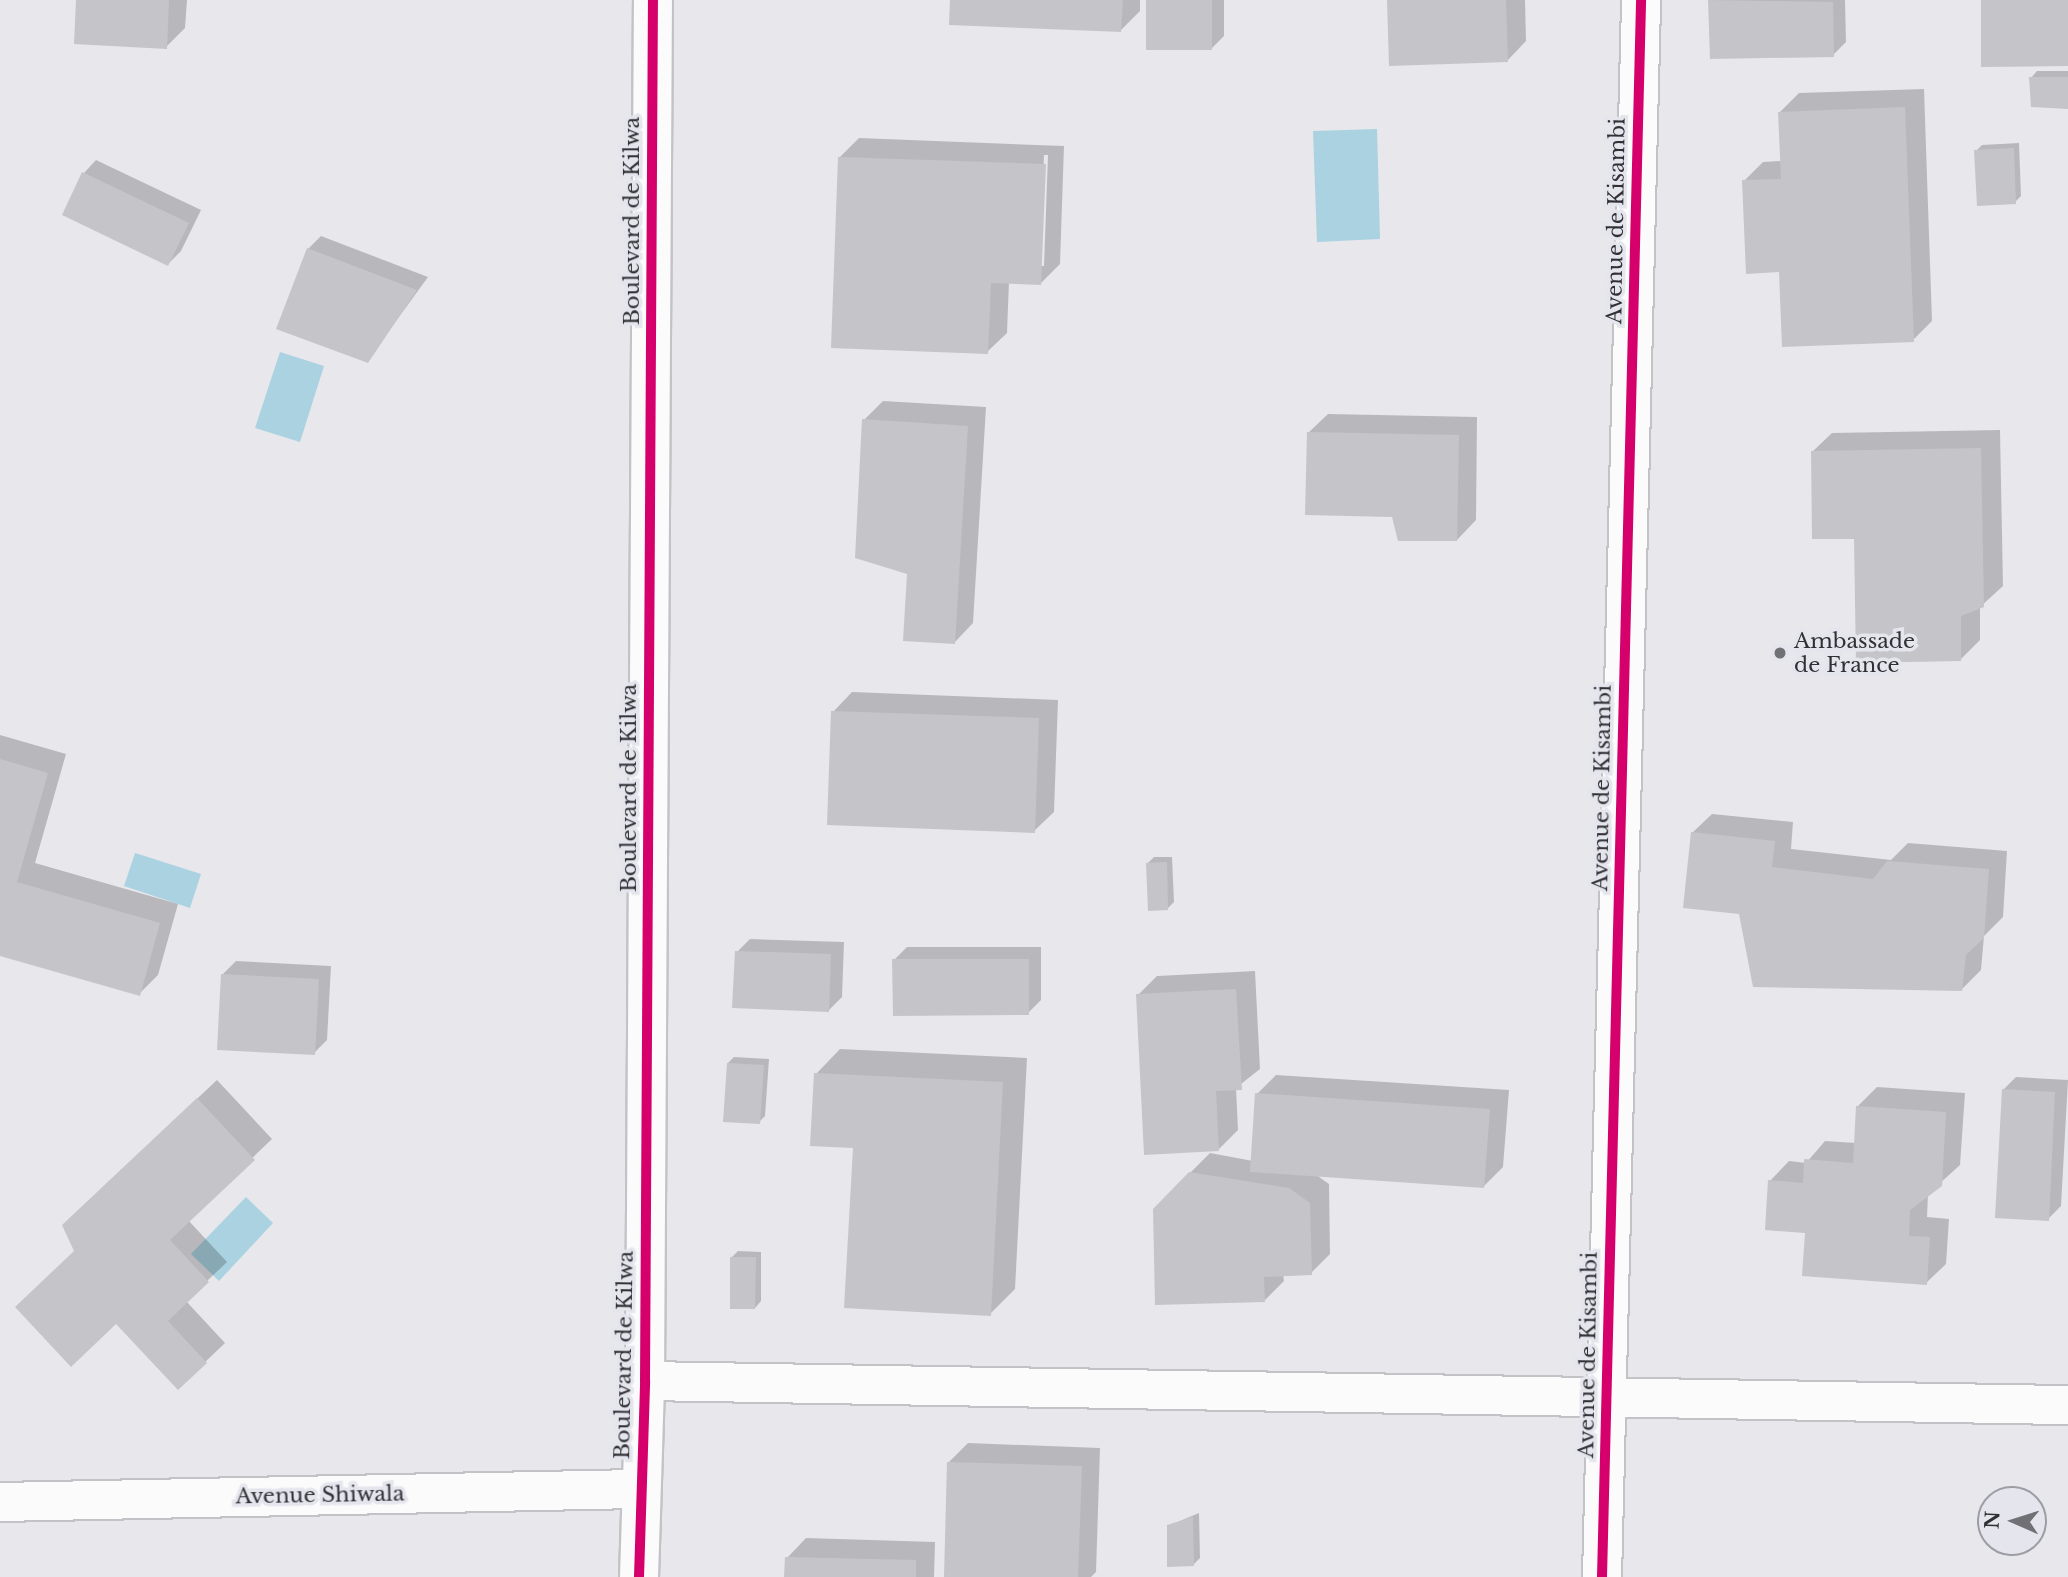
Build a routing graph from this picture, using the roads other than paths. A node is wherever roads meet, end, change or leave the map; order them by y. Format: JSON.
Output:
{"nodes":[{"id":1,"x":653,"y":0,"type":"edge"},
{"id":2,"x":1641,"y":0,"type":"edge"},
{"id":3,"x":645,"y":1381,"type":"junction"},
{"id":4,"x":1606,"y":1394,"type":"junction"},
{"id":5,"x":2068,"y":1405,"type":"edge"},
{"id":6,"x":639,"y":1489,"type":"junction"},
{"id":7,"x":0,"y":1502,"type":"edge"},
{"id":8,"x":639,"y":1577,"type":"edge"},
{"id":9,"x":1602,"y":1577,"type":"edge"}],
"edges":[{"from":1,"to":3,"type":"street","name":"Boulevard de Kilwa"},
{"from":2,"to":4,"type":"street","name":"Avenue de Kisambi"},
{"from":3,"to":4,"type":"street"},
{"from":3,"to":6,"type":"street","name":"Boulevard de Kilwa"},
{"from":4,"to":5,"type":"street"},
{"from":4,"to":9,"type":"street","name":"Avenue de Kisambi"},
{"from":6,"to":7,"type":"street","name":"Avenue Shiwala"},
{"from":6,"to":8,"type":"street","name":"Boulevard de Kilwa"}]}
